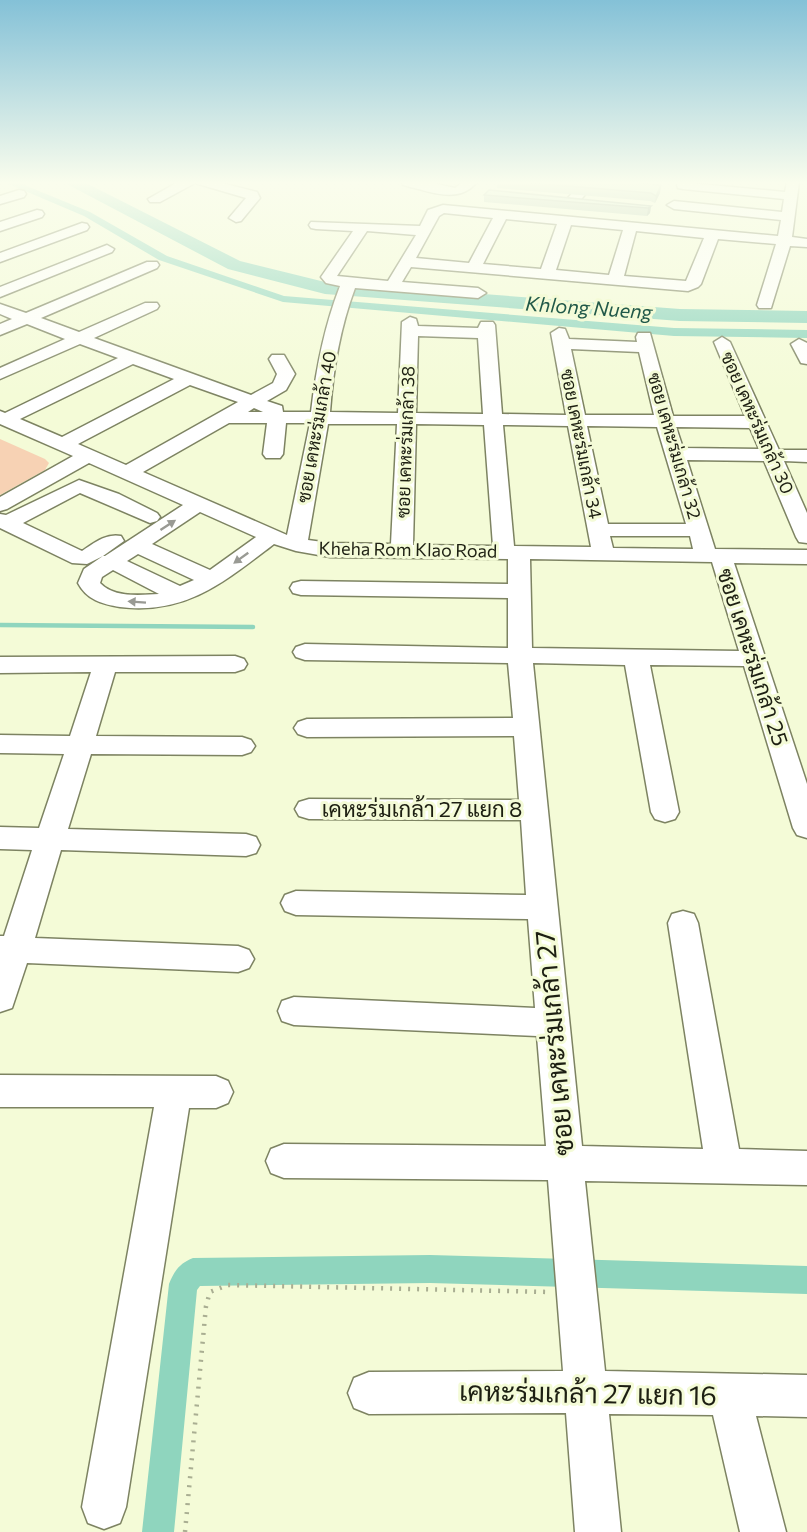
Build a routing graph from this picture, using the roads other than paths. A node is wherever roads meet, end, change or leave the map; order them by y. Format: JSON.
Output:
{"nodes":[{"id":1,"x":344,"y":253,"type":"edge"},
{"id":2,"x":412,"y":253,"type":"edge"},
{"id":3,"x":481,"y":253,"type":"edge"},
{"id":4,"x":554,"y":253,"type":"edge"},
{"id":5,"x":623,"y":253,"type":"edge"},
{"id":6,"x":704,"y":253,"type":"edge"},
{"id":7,"x":781,"y":253,"type":"edge"},
{"id":8,"x":407,"y":262,"type":"junction"},
{"id":9,"x":152,"y":265,"type":"dead end"},
{"id":10,"x":474,"y":268,"type":"junction"},
{"id":11,"x":137,"y":271,"type":"junction"},
{"id":12,"x":547,"y":274,"type":"junction"},
{"id":13,"x":615,"y":280,"type":"junction"},
{"id":14,"x":349,"y":283,"type":"junction"},
{"id":15,"x":393,"y":285,"type":"junction"},
{"id":16,"x":0,"y":292,"type":"edge"},
{"id":17,"x":477,"y":293,"type":"dead end"},
{"id":18,"x":765,"y":305,"type":"dead end"},
{"id":19,"x":151,"y":306,"type":"dead end"},
{"id":20,"x":0,"y":309,"type":"edge"},
{"id":21,"x":26,"y":319,"type":"junction"},
{"id":22,"x":410,"y":327,"type":"joint"},
{"id":23,"x":0,"y":330,"type":"edge"},
{"id":24,"x":80,"y":339,"type":"junction"},
{"id":25,"x":644,"y":342,"type":"joint"},
{"id":26,"x":722,"y":342,"type":"dead end"},
{"id":27,"x":132,"y":358,"type":"junction"},
{"id":28,"x":278,"y":359,"type":"dead end"},
{"id":29,"x":0,"y":374,"type":"edge"},
{"id":30,"x":189,"y":379,"type":"junction"},
{"id":31,"x":248,"y":405,"type":"junction"},
{"id":32,"x":225,"y":417,"type":"junction"},
{"id":33,"x":3,"y":418,"type":"edge"},
{"id":34,"x":297,"y":418,"type":"junction"},
{"id":35,"x":320,"y":418,"type":"junction"},
{"id":36,"x":408,"y":419,"type":"junction"},
{"id":37,"x":492,"y":421,"type":"junction"},
{"id":38,"x":277,"y":422,"type":"junction"},
{"id":39,"x":576,"y":422,"type":"junction"},
{"id":40,"x":666,"y":422,"type":"junction"},
{"id":41,"x":757,"y":422,"type":"junction"},
{"id":42,"x":215,"y":438,"type":"dead end"},
{"id":43,"x":63,"y":444,"type":"junction"},
{"id":44,"x":273,"y":454,"type":"dead end"},
{"id":45,"x":676,"y":454,"type":"junction"},
{"id":46,"x":771,"y":454,"type":"junction"},
{"id":47,"x":89,"y":455,"type":"junction"},
{"id":48,"x":807,"y":456,"type":"edge"},
{"id":49,"x":127,"y":473,"type":"junction"},
{"id":50,"x":191,"y":501,"type":"junction"},
{"id":51,"x":2,"y":516,"type":"edge"},
{"id":52,"x":150,"y":517,"type":"junction"},
{"id":53,"x":598,"y":530,"type":"junction"},
{"id":54,"x":699,"y":530,"type":"junction"},
{"id":55,"x":271,"y":536,"type":"junction"},
{"id":56,"x":807,"y":537,"type":"edge"},
{"id":57,"x":136,"y":545,"type":"junction"},
{"id":58,"x":296,"y":545,"type":"junction"},
{"id":59,"x":402,"y":552,"type":"junction"},
{"id":60,"x":512,"y":553,"type":"junction"},
{"id":61,"x":603,"y":554,"type":"junction"},
{"id":62,"x":714,"y":555,"type":"junction"},
{"id":63,"x":807,"y":557,"type":"edge"},
{"id":64,"x":111,"y":561,"type":"junction"},
{"id":65,"x":211,"y":579,"type":"junction"},
{"id":66,"x":301,"y":588,"type":"dead end"},
{"id":67,"x":520,"y":591,"type":"junction"},
{"id":68,"x":181,"y":596,"type":"junction"},
{"id":69,"x":305,"y":652,"type":"dead end"},
{"id":70,"x":520,"y":655,"type":"junction"},
{"id":71,"x":636,"y":657,"type":"junction"},
{"id":72,"x":755,"y":659,"type":"junction"},
{"id":73,"x":0,"y":664,"type":"edge"},
{"id":74,"x":235,"y":664,"type":"dead end"},
{"id":75,"x":105,"y":666,"type":"junction"},
{"id":76,"x":527,"y":727,"type":"junction"},
{"id":77,"x":307,"y":728,"type":"dead end"},
{"id":78,"x":0,"y":744,"type":"edge"},
{"id":79,"x":81,"y":744,"type":"junction"},
{"id":80,"x":242,"y":746,"type":"dead end"},
{"id":81,"x":309,"y":809,"type":"dead end"},
{"id":82,"x":535,"y":810,"type":"junction"},
{"id":83,"x":665,"y":812,"type":"dead end"},
{"id":84,"x":807,"y":828,"type":"edge"},
{"id":85,"x":0,"y":838,"type":"edge"},
{"id":86,"x":49,"y":839,"type":"junction"},
{"id":87,"x":246,"y":845,"type":"dead end"},
{"id":88,"x":296,"y":903,"type":"dead end"},
{"id":89,"x":543,"y":907,"type":"junction"},
{"id":90,"x":683,"y":923,"type":"dead end"},
{"id":91,"x":8,"y":949,"type":"edge"},
{"id":92,"x":238,"y":959,"type":"dead end"},
{"id":93,"x":0,"y":998,"type":"edge"},
{"id":94,"x":294,"y":1011,"type":"dead end"},
{"id":95,"x":553,"y":1023,"type":"junction"},
{"id":96,"x":174,"y":1092,"type":"junction"},
{"id":97,"x":216,"y":1092,"type":"dead end"},
{"id":98,"x":2,"y":1098,"type":"edge"},
{"id":99,"x":284,"y":1161,"type":"dead end"},
{"id":100,"x":566,"y":1163,"type":"junction"},
{"id":101,"x":724,"y":1167,"type":"junction"},
{"id":102,"x":807,"y":1168,"type":"edge"},
{"id":103,"x":584,"y":1392,"type":"junction"},
{"id":104,"x":369,"y":1393,"type":"dead end"},
{"id":105,"x":807,"y":1395,"type":"edge"},
{"id":106,"x":730,"y":1396,"type":"junction"},
{"id":107,"x":104,"y":1507,"type":"dead end"},
{"id":108,"x":598,"y":1532,"type":"edge"},
{"id":109,"x":764,"y":1532,"type":"edge"}],
"edges":[{"from":1,"to":14,"type":"street"},
{"from":2,"to":8,"type":"street"},
{"from":3,"to":10,"type":"street"},
{"from":4,"to":12,"type":"street"},
{"from":5,"to":13,"type":"street"},
{"from":6,"to":13,"type":"street"},
{"from":7,"to":18,"type":"street"},
{"from":8,"to":10,"type":"street"},
{"from":8,"to":15,"type":"street"},
{"from":9,"to":11,"type":"street"},
{"from":10,"to":12,"type":"street"},
{"from":11,"to":16,"type":"street"},
{"from":11,"to":21,"type":"street"},
{"from":12,"to":13,"type":"street"},
{"from":14,"to":15,"type":"street"},
{"from":14,"to":35,"type":"street","name":"ซอย เคหะร่มเกล้า 40"},
{"from":15,"to":17,"type":"street"},
{"from":19,"to":24,"type":"street"},
{"from":20,"to":21,"type":"street"},
{"from":21,"to":23,"type":"street"},
{"from":21,"to":24,"type":"street"},
{"from":22,"to":36,"type":"street","name":"ซอย เคหะร่มเกล้า 38"},
{"from":22,"to":37,"type":"street","name":"ซอย เคหะร่มเกล้า 27"},
{"from":24,"to":27,"type":"street"},
{"from":24,"to":29,"type":"street"},
{"from":25,"to":39,"type":"street","name":"ซอย เคหะร่มเกล้า 34"},
{"from":25,"to":40,"type":"street","name":"ซอย เคหะร่มเกล้า 32"},
{"from":26,"to":41,"type":"street","name":"ซอย เคหะร่มเกล้า 30"},
{"from":27,"to":30,"type":"street"},
{"from":27,"to":33,"type":"street"},
{"from":28,"to":31,"type":"street"},
{"from":30,"to":31,"type":"street"},
{"from":30,"to":43,"type":"street"},
{"from":31,"to":32,"type":"street"},
{"from":31,"to":34,"type":"street"},
{"from":32,"to":38,"type":"street"},
{"from":32,"to":49,"type":"street"},
{"from":33,"to":43,"type":"street","name":"Kheha Rom Klao Road"},
{"from":34,"to":35,"type":"street"},
{"from":34,"to":38,"type":"street"},
{"from":35,"to":36,"type":"street"},
{"from":35,"to":58,"type":"street","name":"ซอย เคหะร่มเกล้า 40"},
{"from":36,"to":37,"type":"street"},
{"from":36,"to":59,"type":"street","name":"ซอย เคหะร่มเกล้า 38"},
{"from":37,"to":39,"type":"street"},
{"from":37,"to":60,"type":"street","name":"ซอย เคหะร่มเกล้า 27"},
{"from":38,"to":42,"type":"street"},
{"from":38,"to":44,"type":"street"},
{"from":39,"to":40,"type":"street"},
{"from":39,"to":53,"type":"street","name":"ซอย เคหะร่มเกล้า 34"},
{"from":40,"to":41,"type":"street"},
{"from":40,"to":45,"type":"street","name":"ซอย เคหะร่มเกล้า 32"},
{"from":41,"to":46,"type":"street","name":"ซอย เคหะร่มเกล้า 30"},
{"from":43,"to":47,"type":"street","name":"Kheha Rom Klao Road"},
{"from":45,"to":46,"type":"street"},
{"from":45,"to":54,"type":"street","name":"ซอย เคหะร่มเกล้า 32"},
{"from":46,"to":48,"type":"street"},
{"from":46,"to":56,"type":"street","name":"ซอย เคหะร่มเกล้า 30"},
{"from":47,"to":49,"type":"street","name":"Kheha Rom Klao Road"},
{"from":47,"to":51,"type":"street"},
{"from":49,"to":50,"type":"street","name":"Kheha Rom Klao Road"},
{"from":50,"to":52,"type":"street"},
{"from":50,"to":55,"type":"street","name":"Kheha Rom Klao Road"},
{"from":57,"to":50,"type":"street","one_way":true},
{"from":51,"to":52,"type":"street"},
{"from":51,"to":52,"type":"street"},
{"from":53,"to":54,"type":"street"},
{"from":53,"to":61,"type":"street","name":"ซอย เคหะร่มเกล้า 34"},
{"from":54,"to":62,"type":"street","name":"ซอย เคหะร่มเกล้า 32"},
{"from":55,"to":58,"type":"street","name":"Kheha Rom Klao Road"},
{"from":55,"to":65,"type":"street","one_way":true},
{"from":57,"to":64,"type":"street"},
{"from":57,"to":65,"type":"street"},
{"from":58,"to":59,"type":"street","name":"Kheha Rom Klao Road"},
{"from":59,"to":60,"type":"street","name":"Kheha Rom Klao Road"},
{"from":60,"to":61,"type":"street","name":"Kheha Rom Klao Road"},
{"from":60,"to":67,"type":"street","name":"ซอย เคหะร่มเกล้า 27"},
{"from":61,"to":62,"type":"street","name":"Kheha Rom Klao Road"},
{"from":62,"to":63,"type":"street","name":"Kheha Rom Klao Road"},
{"from":62,"to":72,"type":"street","name":"ซอย เคหะร่มเกล้า 25"},
{"from":64,"to":68,"type":"street"},
{"from":68,"to":64,"type":"street","one_way":true},
{"from":65,"to":68,"type":"street"},
{"from":66,"to":67,"type":"street"},
{"from":67,"to":70,"type":"street","name":"ซอย เคหะร่มเกล้า 27"},
{"from":69,"to":70,"type":"street"},
{"from":70,"to":71,"type":"street"},
{"from":70,"to":76,"type":"street","name":"ซอย เคหะร่มเกล้า 27"},
{"from":71,"to":72,"type":"street"},
{"from":71,"to":83,"type":"street"},
{"from":72,"to":84,"type":"street","name":"ซอย เคหะร่มเกล้า 25"},
{"from":73,"to":75,"type":"street"},
{"from":74,"to":75,"type":"street"},
{"from":75,"to":79,"type":"street"},
{"from":76,"to":77,"type":"street"},
{"from":76,"to":82,"type":"street","name":"ซอย เคหะร่มเกล้า 27"},
{"from":78,"to":79,"type":"street"},
{"from":79,"to":80,"type":"street"},
{"from":79,"to":86,"type":"street"},
{"from":81,"to":82,"type":"street","name":"เคหะร่มเกล้า 27 แยก 8"},
{"from":82,"to":89,"type":"street","name":"ซอย เคหะร่มเกล้า 27"},
{"from":85,"to":86,"type":"street"},
{"from":86,"to":87,"type":"street"},
{"from":86,"to":91,"type":"street"},
{"from":88,"to":89,"type":"street"},
{"from":89,"to":95,"type":"street","name":"ซอย เคหะร่มเกล้า 27"},
{"from":90,"to":101,"type":"street"},
{"from":91,"to":92,"type":"street"},
{"from":91,"to":93,"type":"street"},
{"from":94,"to":95,"type":"street"},
{"from":95,"to":100,"type":"street","name":"ซอย เคหะร่มเกล้า 27"},
{"from":96,"to":97,"type":"street"},
{"from":96,"to":98,"type":"street"},
{"from":96,"to":107,"type":"street"},
{"from":99,"to":100,"type":"street"},
{"from":100,"to":101,"type":"street"},
{"from":100,"to":103,"type":"street","name":"ซอย เคหะร่มเกล้า 27"},
{"from":101,"to":102,"type":"street"},
{"from":103,"to":104,"type":"street","name":"เคหะร่มเกล้า 27 แยก 16"},
{"from":103,"to":106,"type":"street","name":"เคหะร่มเกล้า 27 แยก 16"},
{"from":103,"to":108,"type":"street","name":"ซอย เคหะร่มเกล้า 27"},
{"from":105,"to":106,"type":"street","name":"เคหะร่มเกล้า 27 แยก 16"},
{"from":106,"to":109,"type":"street"}]}
